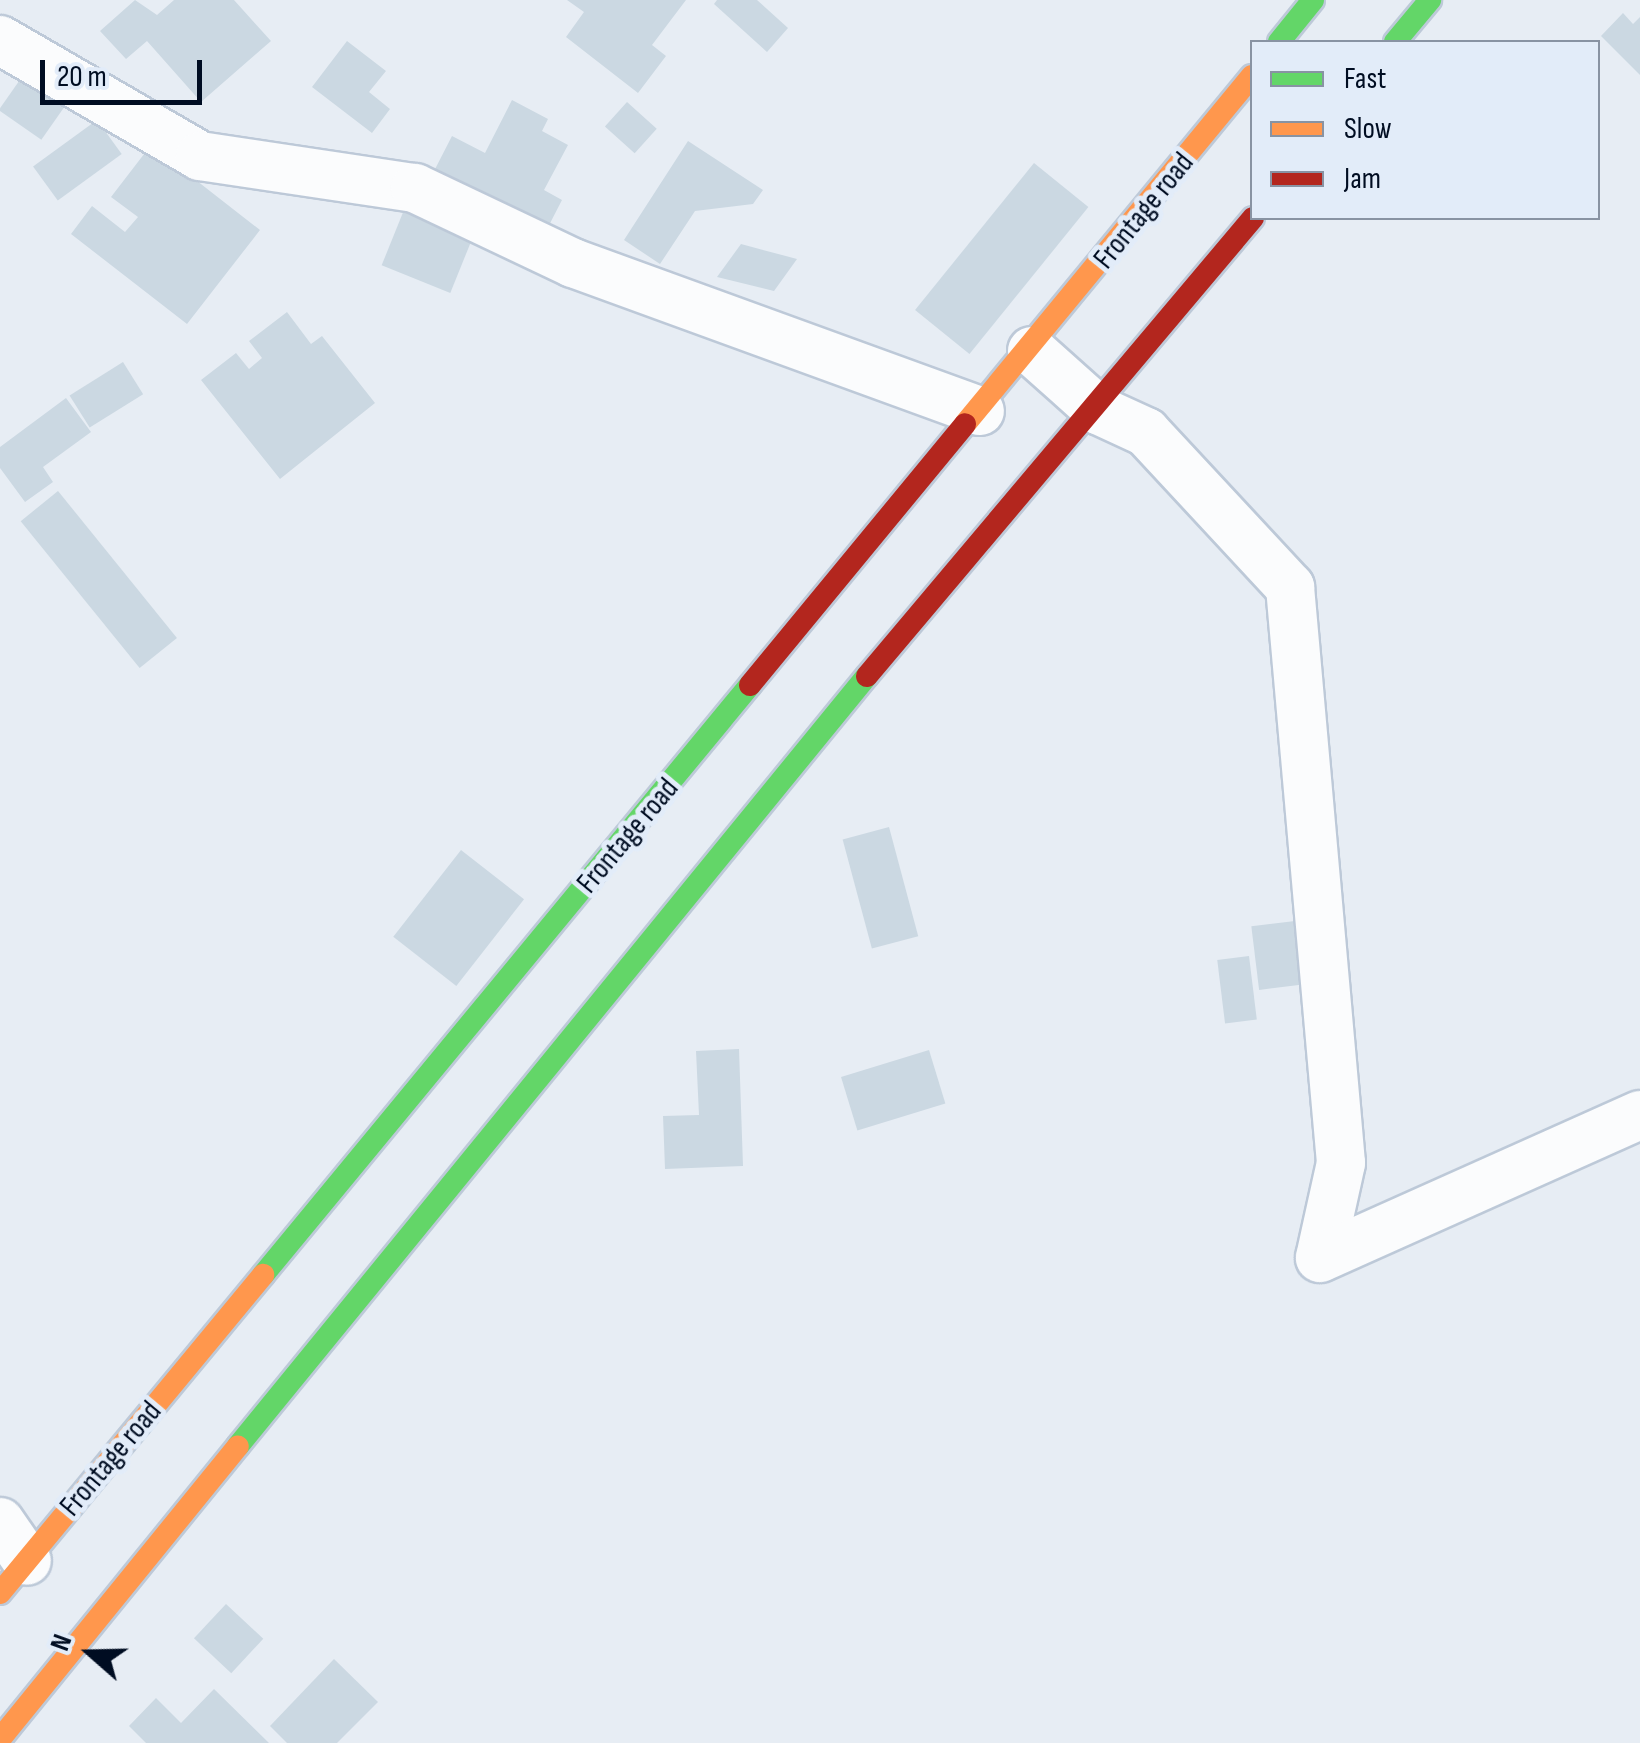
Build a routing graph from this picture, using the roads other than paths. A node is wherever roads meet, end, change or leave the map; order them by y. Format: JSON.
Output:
{"nodes":[{"id":1,"x":1314,"y":0,"type":"edge"},
{"id":2,"x":1430,"y":0,"type":"edge"},
{"id":3,"x":0,"y":40,"type":"edge"},
{"id":4,"x":1281,"y":40,"type":"edge"},
{"id":5,"x":1397,"y":40,"type":"edge"},
{"id":6,"x":1250,"y":78,"type":"edge"},
{"id":7,"x":1252,"y":220,"type":"edge"},
{"id":8,"x":1032,"y":351,"type":"junction"},
{"id":9,"x":1098,"y":410,"type":"junction"},
{"id":10,"x":980,"y":411,"type":"junction"},
{"id":11,"x":1640,"y":1114,"type":"edge"},
{"id":12,"x":0,"y":1522,"type":"edge"},
{"id":13,"x":14,"y":1577,"type":"edge"},
{"id":14,"x":0,"y":1739,"type":"edge"}],
"edges":[{"from":1,"to":4,"type":"main road"},
{"from":2,"to":5,"type":"main road"},
{"from":3,"to":10,"type":"street"},
{"from":6,"to":8,"type":"main road","name":"Frontage road"},
{"from":7,"to":9,"type":"main road"},
{"from":8,"to":9,"type":"street"},
{"from":8,"to":10,"type":"main road","name":"Frontage road"},
{"from":9,"to":11,"type":"street"},
{"from":9,"to":14,"type":"main road"},
{"from":10,"to":13,"type":"main road","name":"Frontage road"},
{"from":12,"to":13,"type":"street"}]}
